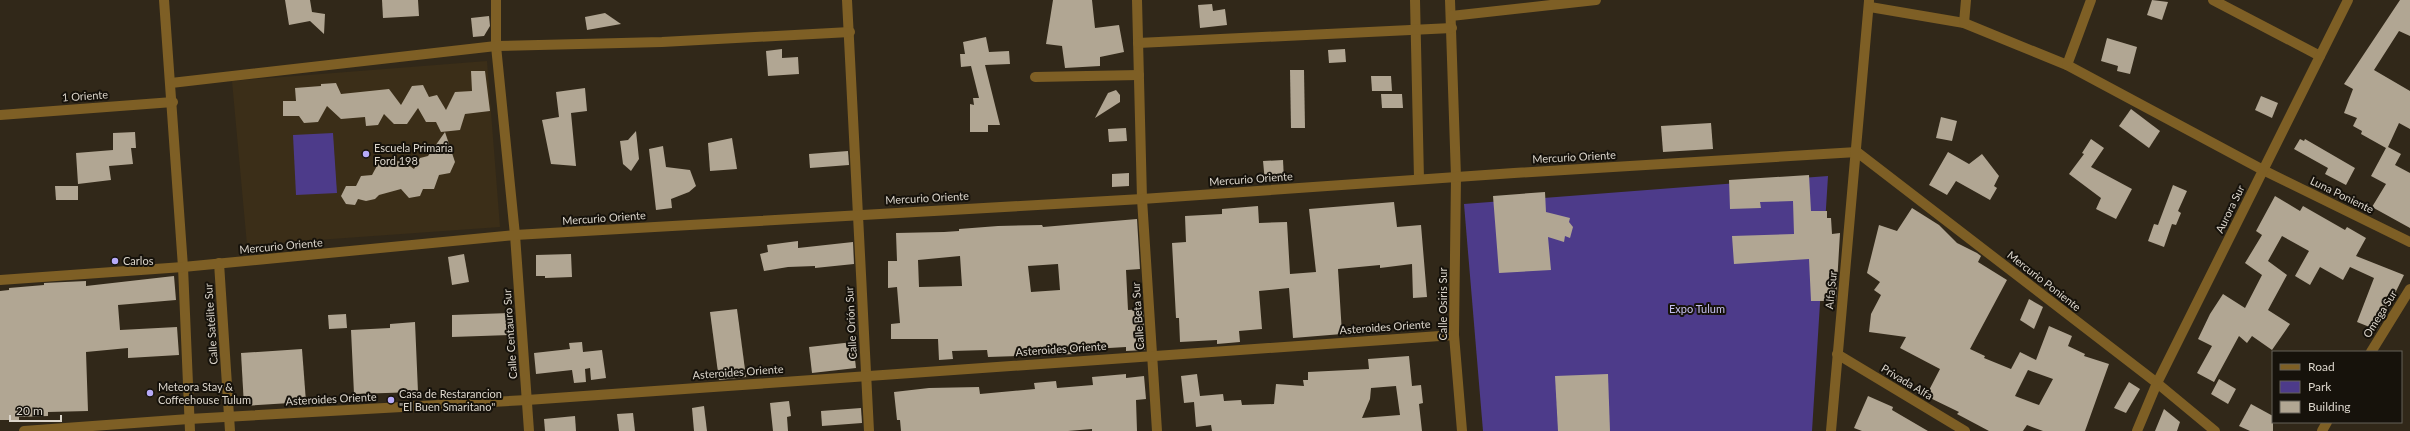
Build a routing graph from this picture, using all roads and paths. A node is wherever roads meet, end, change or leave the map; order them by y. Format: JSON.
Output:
{"nodes":[{"id":1,"x":164,"y":0,"type":"edge"},
{"id":2,"x":496,"y":0,"type":"edge"},
{"id":3,"x":847,"y":0,"type":"edge"},
{"id":4,"x":1137,"y":0,"type":"edge"},
{"id":5,"x":1415,"y":0,"type":"edge"},
{"id":6,"x":1450,"y":0,"type":"edge"},
{"id":7,"x":1596,"y":0,"type":"edge"},
{"id":8,"x":1966,"y":0,"type":"edge"},
{"id":9,"x":2091,"y":0,"type":"edge"},
{"id":10,"x":2213,"y":0,"type":"edge"},
{"id":11,"x":2348,"y":0,"type":"edge"},
{"id":12,"x":1869,"y":3,"type":"edge"},
{"id":13,"x":1451,"y":16,"type":"junction"},
{"id":14,"x":1964,"y":22,"type":"junction"},
{"id":15,"x":1452,"y":28,"type":"junction"},
{"id":16,"x":1416,"y":29,"type":"junction"},
{"id":17,"x":850,"y":32,"type":"junction"},
{"id":18,"x":1138,"y":42,"type":"junction"},
{"id":19,"x":496,"y":46,"type":"junction"},
{"id":20,"x":2320,"y":56,"type":"junction"},
{"id":21,"x":2067,"y":65,"type":"junction"},
{"id":22,"x":1139,"y":75,"type":"junction"},
{"id":23,"x":1035,"y":77,"type":"dead end"},
{"id":24,"x":171,"y":83,"type":"junction"},
{"id":25,"x":173,"y":102,"type":"junction"},
{"id":26,"x":0,"y":115,"type":"edge"},
{"id":27,"x":1857,"y":152,"type":"junction"},
{"id":28,"x":2263,"y":170,"type":"junction"},
{"id":29,"x":1456,"y":177,"type":"junction"},
{"id":30,"x":1419,"y":179,"type":"junction"},
{"id":31,"x":1142,"y":199,"type":"junction"},
{"id":32,"x":857,"y":214,"type":"junction"},
{"id":33,"x":515,"y":235,"type":"junction"},
{"id":34,"x":2410,"y":242,"type":"edge"},
{"id":35,"x":219,"y":264,"type":"junction"},
{"id":36,"x":183,"y":267,"type":"junction"},
{"id":37,"x":0,"y":280,"type":"edge"},
{"id":38,"x":2410,"y":289,"type":"edge"},
{"id":39,"x":1454,"y":335,"type":"junction"},
{"id":40,"x":2372,"y":351,"type":"edge"},
{"id":41,"x":1837,"y":354,"type":"junction"},
{"id":42,"x":1152,"y":355,"type":"junction"},
{"id":43,"x":866,"y":375,"type":"junction"},
{"id":44,"x":2157,"y":383,"type":"junction"},
{"id":45,"x":527,"y":400,"type":"junction"},
{"id":46,"x":229,"y":417,"type":"junction"},
{"id":47,"x":189,"y":419,"type":"junction"},
{"id":48,"x":24,"y":431,"type":"edge"},
{"id":49,"x":190,"y":431,"type":"edge"},
{"id":50,"x":230,"y":431,"type":"edge"},
{"id":51,"x":529,"y":431,"type":"edge"},
{"id":52,"x":869,"y":431,"type":"edge"},
{"id":53,"x":1157,"y":431,"type":"edge"},
{"id":54,"x":1462,"y":431,"type":"edge"},
{"id":55,"x":1831,"y":431,"type":"edge"},
{"id":56,"x":1965,"y":431,"type":"edge"},
{"id":57,"x":2138,"y":431,"type":"edge"},
{"id":58,"x":2215,"y":431,"type":"edge"}],
"edges":[{"from":1,"to":24,"type":"street"},
{"from":2,"to":19,"type":"street","name":"Calle Centauro Sur"},
{"from":3,"to":17,"type":"street","name":"Calle Orión Sur"},
{"from":4,"to":18,"type":"street","name":"Calle Beta Sur"},
{"from":5,"to":16,"type":"street"},
{"from":6,"to":13,"type":"street","name":"Calle Osiris Sur"},
{"from":7,"to":13,"type":"street"},
{"from":8,"to":14,"type":"street"},
{"from":9,"to":21,"type":"street"},
{"from":10,"to":20,"type":"street"},
{"from":11,"to":20,"type":"street","name":"Aurora Sur"},
{"from":12,"to":14,"type":"street","name":"Luna Poniente"},
{"from":12,"to":27,"type":"street","name":"Alfa Sur"},
{"from":13,"to":15,"type":"street","name":"Calle Osiris Sur"},
{"from":14,"to":21,"type":"street","name":"Luna Poniente"},
{"from":15,"to":16,"type":"street"},
{"from":15,"to":29,"type":"street","name":"Calle Osiris Sur"},
{"from":16,"to":18,"type":"street"},
{"from":16,"to":30,"type":"street"},
{"from":17,"to":19,"type":"street"},
{"from":17,"to":32,"type":"street","name":"Calle Orión Sur"},
{"from":18,"to":22,"type":"street","name":"Calle Beta Sur"},
{"from":19,"to":24,"type":"street"},
{"from":19,"to":33,"type":"street","name":"Calle Centauro Sur"},
{"from":20,"to":28,"type":"street","name":"Aurora Sur"},
{"from":21,"to":28,"type":"street","name":"Luna Poniente"},
{"from":22,"to":23,"type":"street"},
{"from":22,"to":31,"type":"street","name":"Calle Beta Sur"},
{"from":24,"to":25,"type":"street"},
{"from":25,"to":26,"type":"street","name":"1 Oriente"},
{"from":25,"to":36,"type":"street"},
{"from":27,"to":29,"type":"street","name":"Mercurio Oriente"},
{"from":27,"to":41,"type":"street","name":"Alfa Sur"},
{"from":27,"to":44,"type":"street","name":"Mercurio Poniente"},
{"from":28,"to":34,"type":"street","name":"Luna Poniente"},
{"from":28,"to":44,"type":"street","name":"Aurora Sur"},
{"from":29,"to":30,"type":"street","name":"Mercurio Oriente"},
{"from":29,"to":39,"type":"street","name":"Calle Osiris Sur"},
{"from":30,"to":31,"type":"street","name":"Mercurio Oriente"},
{"from":31,"to":32,"type":"street","name":"Mercurio Oriente"},
{"from":31,"to":42,"type":"street","name":"Calle Beta Sur"},
{"from":32,"to":33,"type":"street","name":"Mercurio Oriente"},
{"from":32,"to":43,"type":"street","name":"Calle Orión Sur"},
{"from":33,"to":35,"type":"street","name":"Mercurio Oriente"},
{"from":33,"to":45,"type":"street","name":"Calle Centauro Sur"},
{"from":35,"to":36,"type":"street","name":"Mercurio Oriente"},
{"from":35,"to":46,"type":"street","name":"Calle Satélite Sur"},
{"from":36,"to":37,"type":"street","name":"Mercurio Oriente"},
{"from":36,"to":47,"type":"street"},
{"from":38,"to":40,"type":"street","name":"Omega Sur"},
{"from":39,"to":42,"type":"street","name":"Asteroides Oriente"},
{"from":39,"to":54,"type":"street","name":"Calle Osiris Sur"},
{"from":41,"to":55,"type":"street","name":"Alfa Sur"},
{"from":41,"to":56,"type":"street","name":"Privada Alfa"},
{"from":42,"to":43,"type":"street","name":"Asteroides Oriente"},
{"from":42,"to":53,"type":"street","name":"Calle Beta Sur"},
{"from":43,"to":45,"type":"street","name":"Asteroides Oriente"},
{"from":43,"to":52,"type":"street","name":"Calle Orión Sur"},
{"from":44,"to":57,"type":"street","name":"Aurora Sur"},
{"from":44,"to":58,"type":"street","name":"Mercurio Poniente"},
{"from":45,"to":46,"type":"street","name":"Asteroides Oriente"},
{"from":45,"to":51,"type":"street","name":"Calle Centauro Sur"},
{"from":46,"to":47,"type":"street","name":"Asteroides Oriente"},
{"from":46,"to":50,"type":"street","name":"Calle Satélite Sur"},
{"from":47,"to":48,"type":"street","name":"Asteroides Oriente"},
{"from":47,"to":49,"type":"street"}]}
